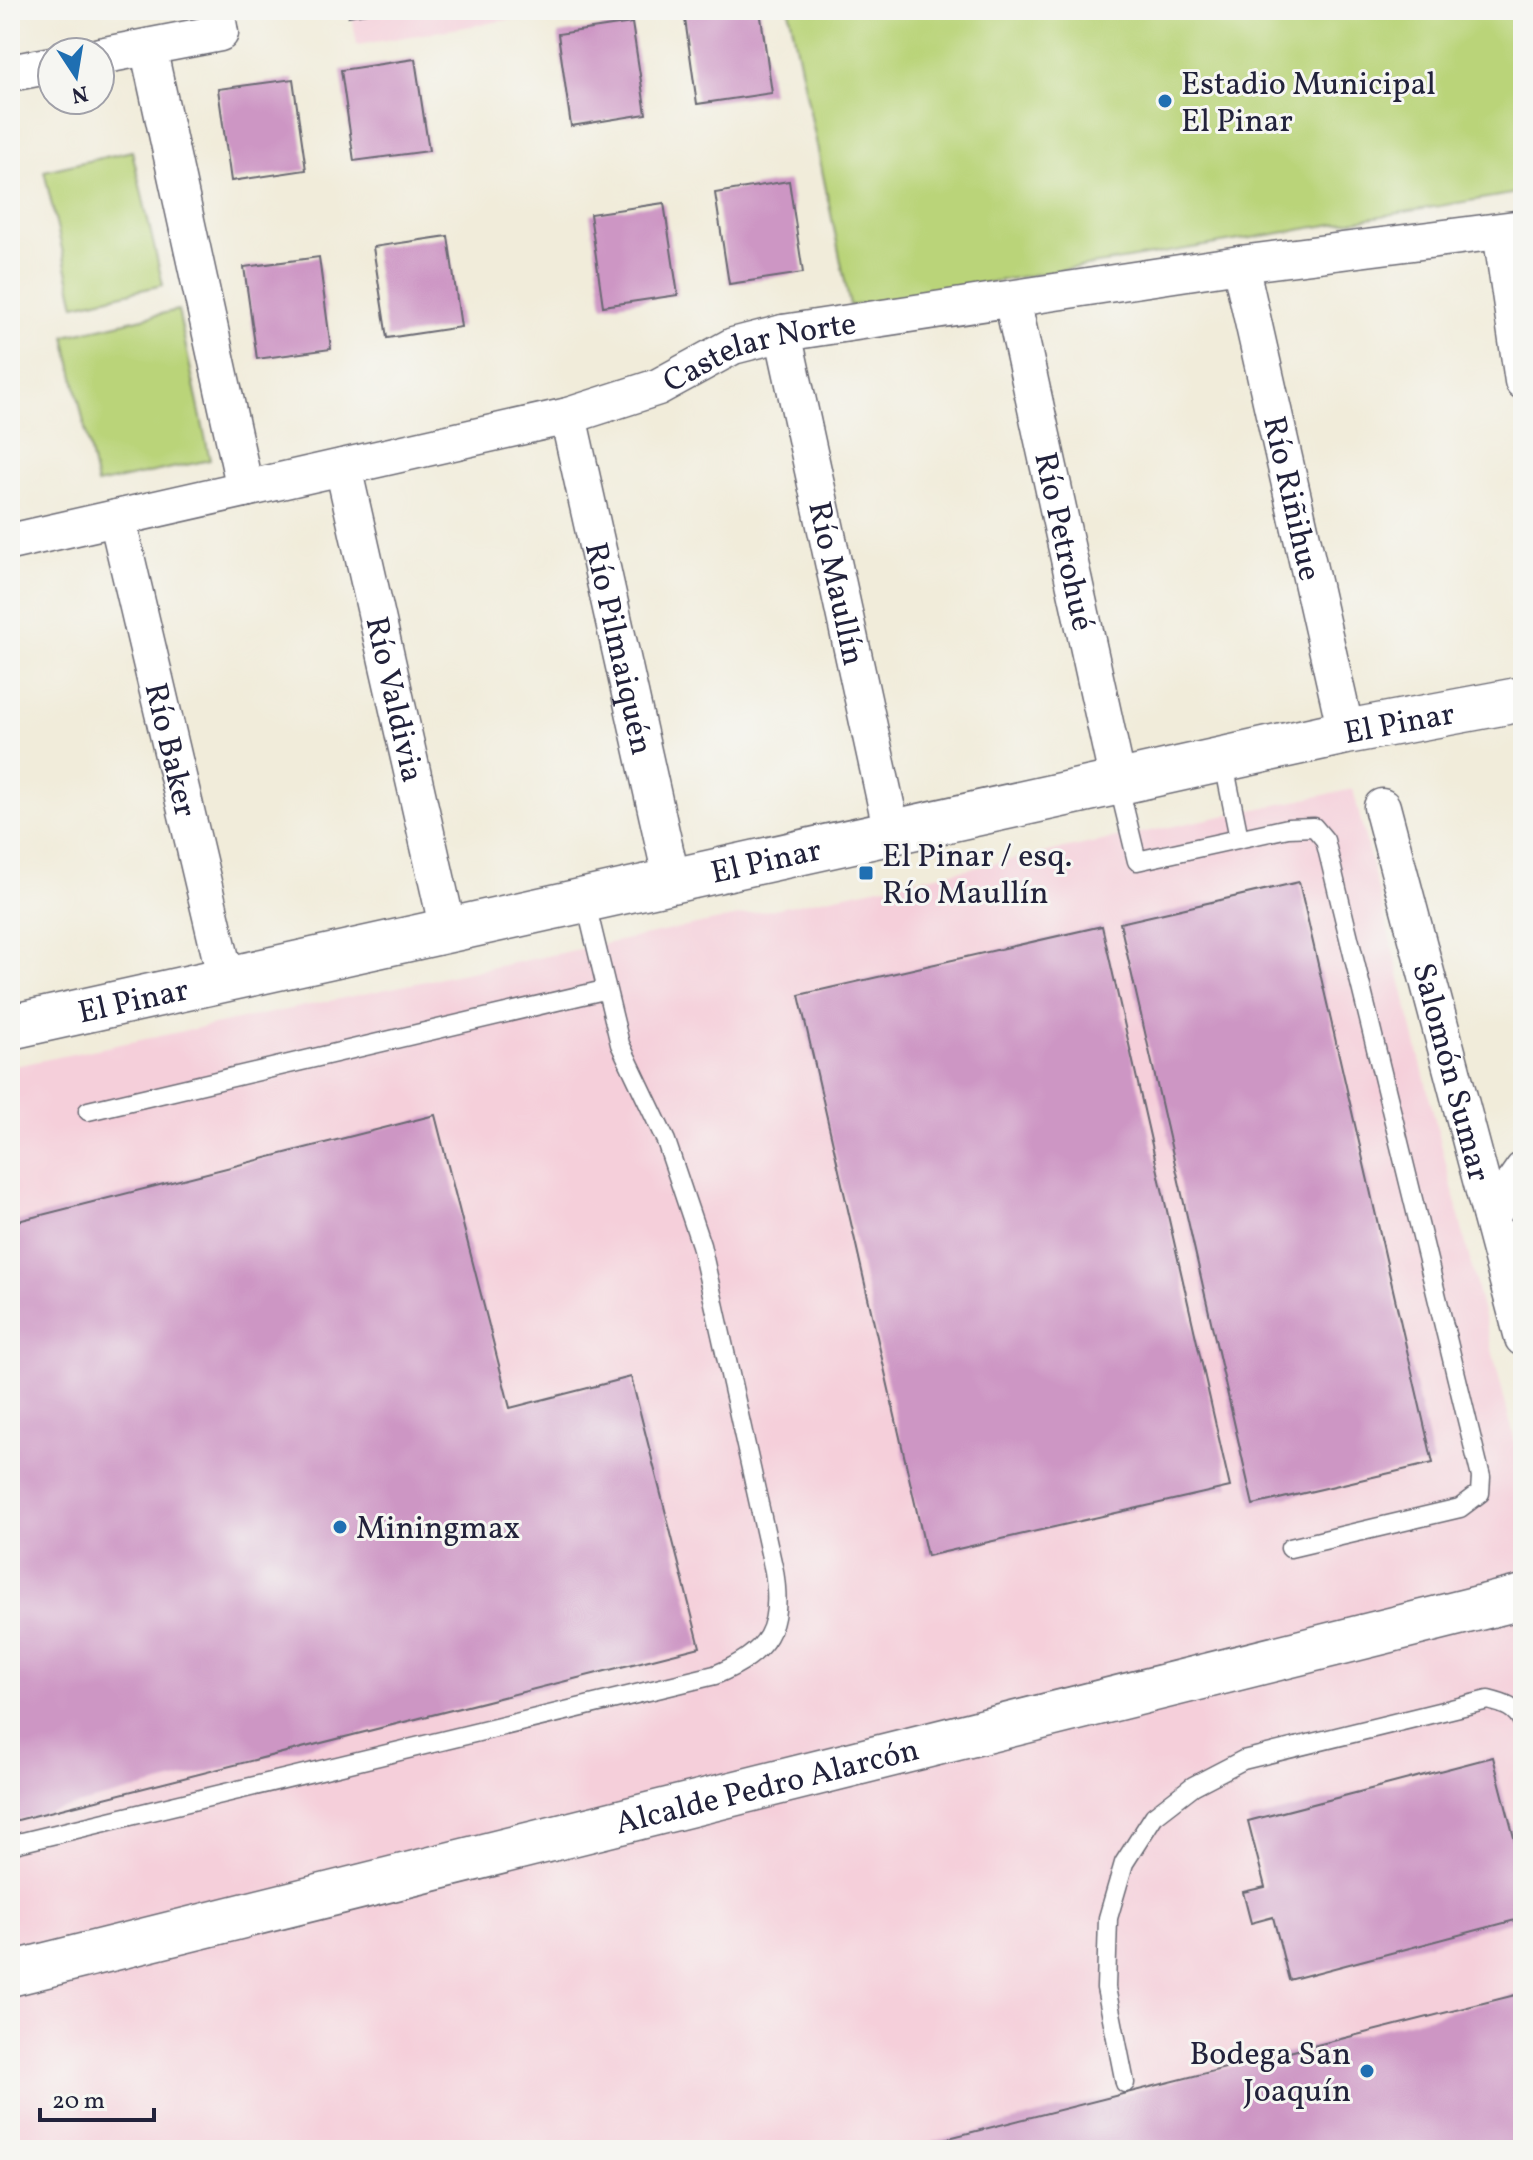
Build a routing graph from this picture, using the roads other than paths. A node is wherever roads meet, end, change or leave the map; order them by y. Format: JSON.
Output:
{"nodes":[{"id":1,"x":218,"y":21,"type":"edge"},
{"id":2,"x":148,"y":47,"type":"junction"},
{"id":3,"x":116,"y":53,"type":"edge"},
{"id":4,"x":36,"y":68,"type":"edge"},
{"id":5,"x":10,"y":73,"type":"edge"},
{"id":6,"x":1512,"y":230,"type":"edge"},
{"id":7,"x":1240,"y":264,"type":"junction"},
{"id":8,"x":1012,"y":299,"type":"junction"},
{"id":9,"x":783,"y":333,"type":"junction"},
{"id":10,"x":1523,"y":381,"type":"edge"},
{"id":11,"x":568,"y":416,"type":"junction"},
{"id":12,"x":343,"y":467,"type":"junction"},
{"id":13,"x":245,"y":489,"type":"junction"},
{"id":14,"x":117,"y":518,"type":"junction"},
{"id":15,"x":10,"y":542,"type":"edge"},
{"id":16,"x":1523,"y":699,"type":"edge"},
{"id":17,"x":1346,"y":732,"type":"junction"},
{"id":18,"x":1223,"y":759,"type":"junction"},
{"id":19,"x":1118,"y":782,"type":"junction"},
{"id":20,"x":1382,"y":807,"type":"dead end"},
{"id":21,"x":892,"y":832,"type":"junction"},
{"id":22,"x":1239,"y":838,"type":"junction"},
{"id":23,"x":672,"y":881,"type":"junction"},
{"id":24,"x":585,"y":900,"type":"junction"},
{"id":25,"x":448,"y":930,"type":"junction"},
{"id":26,"x":226,"y":980,"type":"junction"},
{"id":27,"x":604,"y":990,"type":"junction"},
{"id":28,"x":10,"y":1027,"type":"edge"},
{"id":29,"x":88,"y":1111,"type":"dead end"},
{"id":30,"x":1523,"y":1170,"type":"edge"},
{"id":31,"x":1491,"y":1216,"type":"junction"},
{"id":32,"x":1523,"y":1338,"type":"edge"},
{"id":33,"x":1290,"y":1548,"type":"dead end"},
{"id":34,"x":1523,"y":1597,"type":"edge"},
{"id":35,"x":1523,"y":1723,"type":"edge"},
{"id":36,"x":10,"y":1845,"type":"edge"},
{"id":37,"x":10,"y":1974,"type":"edge"},
{"id":38,"x":1125,"y":2083,"type":"dead end"}],
"edges":[{"from":1,"to":2,"type":"street"},
{"from":2,"to":3,"type":"street"},
{"from":2,"to":13,"type":"street"},
{"from":4,"to":5,"type":"street"},
{"from":6,"to":7,"type":"street","name":"Castelar Norte"},
{"from":6,"to":10,"type":"street"},
{"from":7,"to":8,"type":"street","name":"Castelar Norte"},
{"from":7,"to":17,"type":"street","name":"Río Riñihue"},
{"from":8,"to":9,"type":"street","name":"Castelar Norte"},
{"from":8,"to":19,"type":"street","name":"Río Petrohué"},
{"from":9,"to":11,"type":"street","name":"Castelar Norte"},
{"from":9,"to":21,"type":"street","name":"Río Maullín"},
{"from":11,"to":12,"type":"street","name":"Castelar Norte"},
{"from":11,"to":23,"type":"street","name":"Río Pilmaiquén"},
{"from":12,"to":13,"type":"street","name":"Castelar Norte"},
{"from":12,"to":25,"type":"street","name":"Río Valdivia"},
{"from":13,"to":14,"type":"street","name":"Castelar Norte"},
{"from":14,"to":15,"type":"street","name":"Castelar Norte"},
{"from":14,"to":26,"type":"street","name":"Río Baker"},
{"from":16,"to":17,"type":"street","name":"El Pinar"},
{"from":17,"to":18,"type":"street","name":"El Pinar"},
{"from":18,"to":19,"type":"street","name":"El Pinar"},
{"from":18,"to":22,"type":"lane"},
{"from":19,"to":21,"type":"street","name":"El Pinar"},
{"from":19,"to":22,"type":"lane"},
{"from":20,"to":31,"type":"street","name":"Salomón Sumar"},
{"from":21,"to":23,"type":"street","name":"El Pinar"},
{"from":22,"to":33,"type":"lane"},
{"from":23,"to":24,"type":"street","name":"El Pinar"},
{"from":24,"to":25,"type":"street","name":"El Pinar"},
{"from":24,"to":27,"type":"lane"},
{"from":25,"to":26,"type":"street","name":"El Pinar"},
{"from":26,"to":28,"type":"street","name":"El Pinar"},
{"from":27,"to":29,"type":"lane"},
{"from":27,"to":36,"type":"lane"},
{"from":30,"to":31,"type":"street"},
{"from":31,"to":32,"type":"street","name":"Salomón Sumar"},
{"from":34,"to":37,"type":"street","name":"Alcalde Pedro Alarcón"},
{"from":35,"to":38,"type":"lane"}]}
